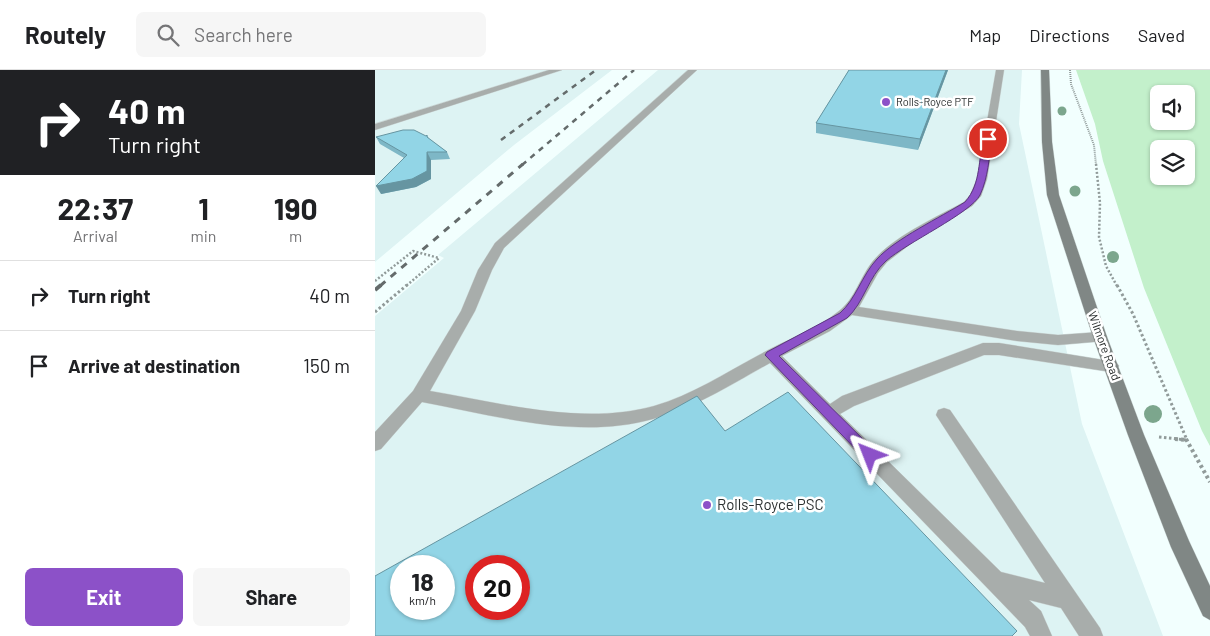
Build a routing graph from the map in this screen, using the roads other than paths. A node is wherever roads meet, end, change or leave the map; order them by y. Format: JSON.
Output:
{"nodes":[{"id":1,"x":558,"y":70,"type":"edge"},
{"id":2,"x":693,"y":70,"type":"edge"},
{"id":3,"x":1000,"y":70,"type":"edge"},
{"id":4,"x":1045,"y":70,"type":"edge"},
{"id":5,"x":375,"y":127,"type":"edge"},
{"id":6,"x":850,"y":310,"type":"junction"},
{"id":7,"x":1100,"y":337,"type":"junction"},
{"id":8,"x":771,"y":355,"type":"junction"},
{"id":9,"x":1111,"y":366,"type":"junction"},
{"id":10,"x":419,"y":395,"type":"junction"},
{"id":11,"x":829,"y":413,"type":"junction"},
{"id":12,"x":944,"y":415,"type":"dead end"},
{"id":13,"x":375,"y":444,"type":"edge"},
{"id":14,"x":994,"y":580,"type":"junction"},
{"id":15,"x":1066,"y":599,"type":"junction"},
{"id":16,"x":1210,"y":609,"type":"edge"},
{"id":17,"x":1041,"y":636,"type":"edge"},
{"id":18,"x":1092,"y":636,"type":"edge"}],
"edges":[{"from":1,"to":5,"type":"lane"},
{"from":2,"to":10,"type":"lane"},
{"from":3,"to":6,"type":"lane"},
{"from":4,"to":7,"type":"street","name":"Wilmore Road"},
{"from":6,"to":7,"type":"lane"},
{"from":6,"to":8,"type":"lane"},
{"from":7,"to":9,"type":"street","name":"Wilmore Road"},
{"from":8,"to":10,"type":"lane"},
{"from":8,"to":11,"type":"lane"},
{"from":9,"to":11,"type":"lane"},
{"from":9,"to":16,"type":"street","name":"Wilmore Road"},
{"from":10,"to":13,"type":"lane"},
{"from":11,"to":14,"type":"lane"},
{"from":12,"to":15,"type":"lane"},
{"from":14,"to":15,"type":"lane"},
{"from":14,"to":17,"type":"lane"},
{"from":15,"to":18,"type":"lane"}]}
